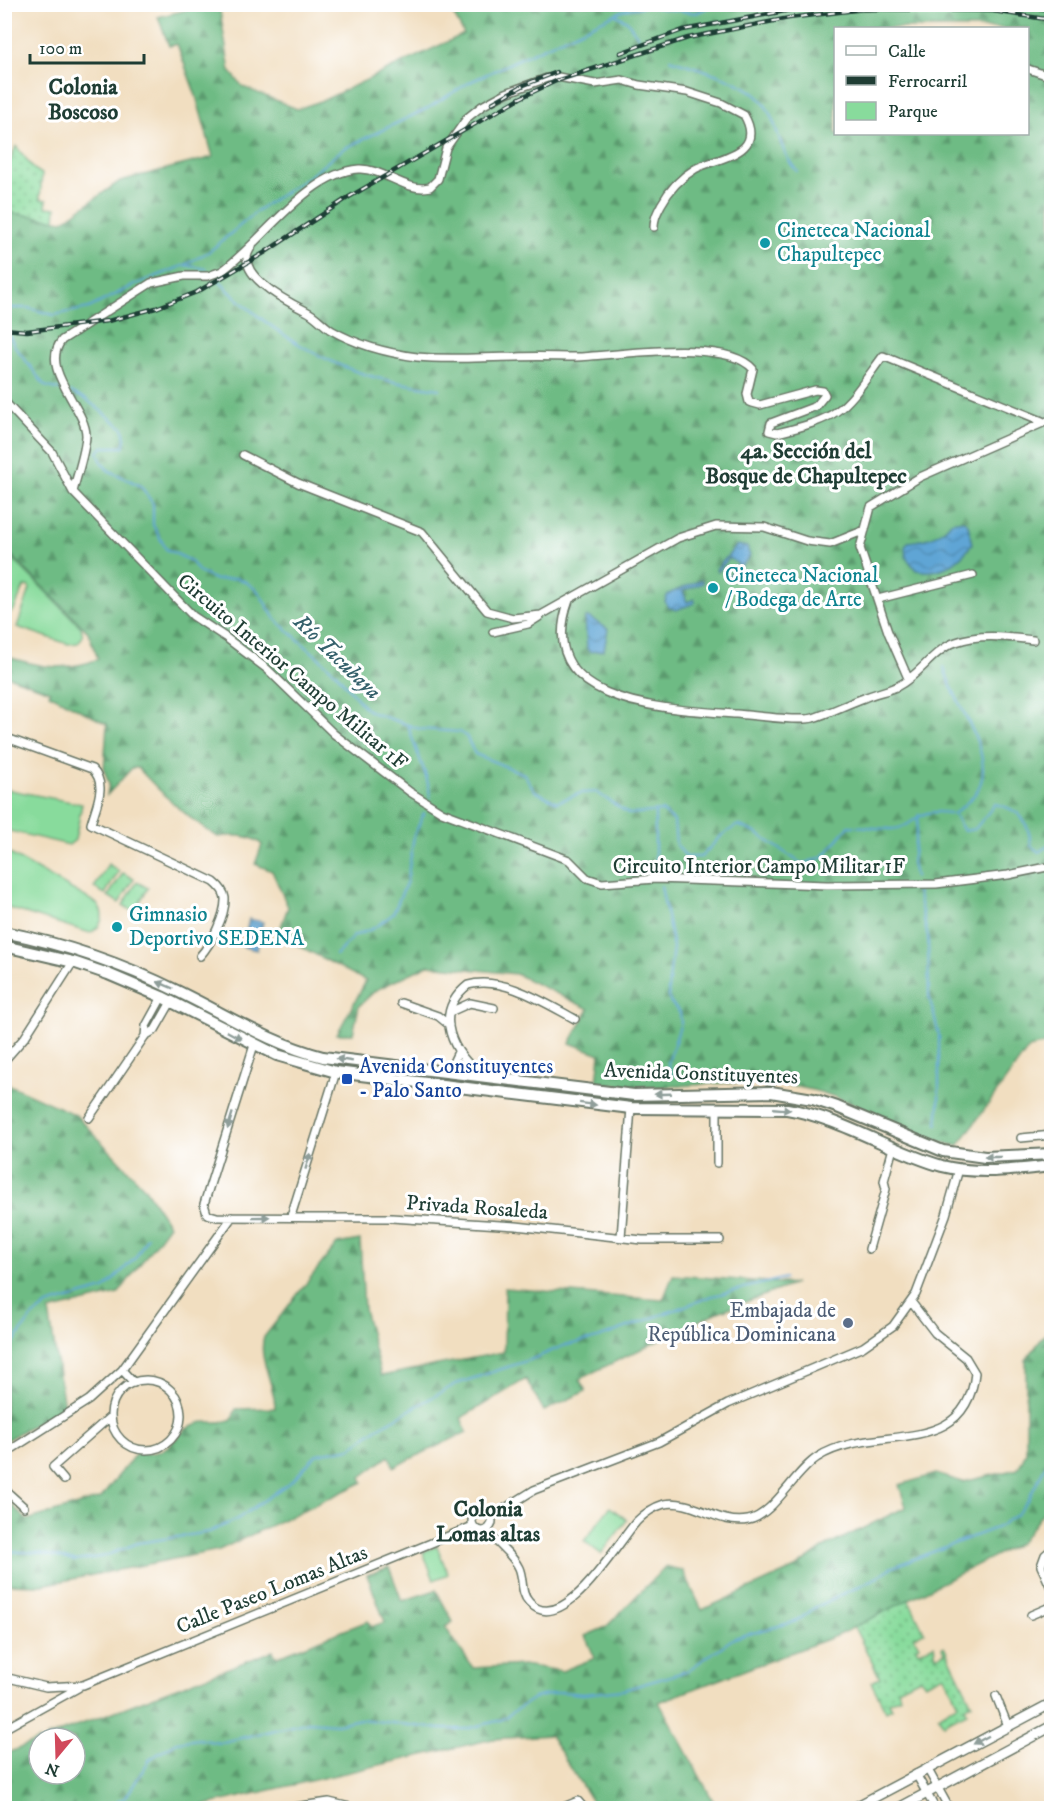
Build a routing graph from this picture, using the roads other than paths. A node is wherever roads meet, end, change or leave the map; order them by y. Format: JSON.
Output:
{"nodes":[{"id":1,"x":1029,"y":69,"type":"edge"},
{"id":2,"x":1052,"y":77,"type":"edge"},
{"id":3,"x":654,"y":227,"type":"dead end"},
{"id":4,"x":253,"y":243,"type":"junction"},
{"id":5,"x":4,"y":401,"type":"edge"},
{"id":6,"x":1052,"y":419,"type":"edge"},
{"id":7,"x":1042,"y":421,"type":"junction"},
{"id":8,"x":243,"y":455,"type":"dead end"},
{"id":9,"x":73,"y":492,"type":"junction"},
{"id":10,"x":865,"y":530,"type":"junction"},
{"id":11,"x":973,"y":575,"type":"dead end"},
{"id":12,"x":878,"y":599,"type":"junction"},
{"id":13,"x":569,"y":600,"type":"junction"},
{"id":14,"x":541,"y":615,"type":"junction"},
{"id":15,"x":494,"y":632,"type":"dead end"},
{"id":16,"x":1033,"y":640,"type":"dead end"},
{"id":17,"x":909,"y":678,"type":"junction"},
{"id":18,"x":4,"y":737,"type":"edge"},
{"id":19,"x":1052,"y":866,"type":"edge"},
{"id":20,"x":4,"y":932,"type":"edge"},
{"id":21,"x":4,"y":946,"type":"edge"},
{"id":22,"x":200,"y":956,"type":"dead end"},
{"id":23,"x":73,"y":962,"type":"junction"},
{"id":24,"x":166,"y":1000,"type":"junction"},
{"id":25,"x":401,"y":1003,"type":"dead end"},
{"id":26,"x":494,"y":1008,"type":"dead end"},
{"id":27,"x":450,"y":1012,"type":"junction"},
{"id":28,"x":575,"y":1018,"type":"dead end"},
{"id":29,"x":449,"y":1025,"type":"junction"},
{"id":30,"x":254,"y":1045,"type":"junction"},
{"id":31,"x":458,"y":1052,"type":"junction"},
{"id":32,"x":4,"y":1061,"type":"edge"},
{"id":33,"x":336,"y":1072,"type":"junction"},
{"id":34,"x":448,"y":1073,"type":"junction"},
{"id":35,"x":486,"y":1077,"type":"junction"},
{"id":36,"x":632,"y":1108,"type":"junction"},
{"id":37,"x":717,"y":1108,"type":"junction"},
{"id":38,"x":89,"y":1118,"type":"dead end"},
{"id":39,"x":1052,"y":1136,"type":"edge"},
{"id":40,"x":1021,"y":1138,"type":"dead end"},
{"id":41,"x":893,"y":1148,"type":"junction"},
{"id":42,"x":1052,"y":1154,"type":"edge"},
{"id":43,"x":717,"y":1163,"type":"dead end"},
{"id":44,"x":1052,"y":1166,"type":"edge"},
{"id":45,"x":959,"y":1169,"type":"junction"},
{"id":46,"x":291,"y":1216,"type":"junction"},
{"id":47,"x":232,"y":1217,"type":"junction"},
{"id":48,"x":621,"y":1237,"type":"junction"},
{"id":49,"x":720,"y":1240,"type":"dead end"},
{"id":50,"x":869,"y":1249,"type":"dead end"},
{"id":51,"x":912,"y":1303,"type":"junction"},
{"id":52,"x":122,"y":1370,"type":"junction"},
{"id":53,"x":134,"y":1383,"type":"junction"},
{"id":54,"x":111,"y":1416,"type":"junction"},
{"id":55,"x":4,"y":1454,"type":"edge"},
{"id":56,"x":64,"y":1480,"type":"dead end"},
{"id":57,"x":4,"y":1488,"type":"edge"},
{"id":58,"x":24,"y":1507,"type":"dead end"},
{"id":59,"x":491,"y":1517,"type":"junction"},
{"id":60,"x":473,"y":1526,"type":"junction"},
{"id":61,"x":487,"y":1530,"type":"junction"},
{"id":62,"x":1052,"y":1549,"type":"edge"},
{"id":63,"x":1052,"y":1590,"type":"edge"},
{"id":64,"x":1052,"y":1606,"type":"edge"},
{"id":65,"x":1031,"y":1615,"type":"dead end"},
{"id":66,"x":4,"y":1677,"type":"edge"},
{"id":67,"x":83,"y":1685,"type":"junction"},
{"id":68,"x":996,"y":1696,"type":"dead end"},
{"id":69,"x":1052,"y":1703,"type":"edge"},
{"id":70,"x":1008,"y":1726,"type":"junction"},
{"id":71,"x":1052,"y":1726,"type":"edge"},
{"id":72,"x":4,"y":1730,"type":"edge"},
{"id":73,"x":927,"y":1768,"type":"junction"},
{"id":74,"x":916,"y":1774,"type":"junction"},
{"id":75,"x":937,"y":1787,"type":"junction"},
{"id":76,"x":926,"y":1793,"type":"junction"},
{"id":77,"x":287,"y":1809,"type":"edge"},
{"id":78,"x":354,"y":1809,"type":"edge"},
{"id":79,"x":561,"y":1809,"type":"edge"},
{"id":80,"x":584,"y":1809,"type":"edge"},
{"id":81,"x":854,"y":1809,"type":"edge"},
{"id":82,"x":899,"y":1809,"type":"edge"},
{"id":83,"x":934,"y":1809,"type":"edge"},
{"id":84,"x":949,"y":1809,"type":"edge"}],
"edges":[{"from":1,"to":2,"type":"street"},
{"from":3,"to":4,"type":"street"},
{"from":4,"to":7,"type":"street"},
{"from":4,"to":9,"type":"street"},
{"from":5,"to":9,"type":"street","name":"Circuito Interior Campo Militar 1F"},
{"from":6,"to":7,"type":"street"},
{"from":7,"to":10,"type":"street"},
{"from":8,"to":14,"type":"street"},
{"from":9,"to":19,"type":"street","name":"Circuito Interior Campo Militar 1F"},
{"from":10,"to":12,"type":"street"},
{"from":10,"to":13,"type":"street"},
{"from":11,"to":12,"type":"street"},
{"from":12,"to":17,"type":"street"},
{"from":13,"to":14,"type":"street"},
{"from":13,"to":17,"type":"street"},
{"from":14,"to":15,"type":"street"},
{"from":16,"to":17,"type":"street"},
{"from":18,"to":22,"type":"street"},
{"from":34,"to":20,"type":"highway","name":"Avenida Constituyentes","one_way":true},
{"from":21,"to":23,"type":"highway","name":"Avenida Constituyentes"},
{"from":23,"to":24,"type":"highway","name":"Avenida Constituyentes"},
{"from":23,"to":32,"type":"street"},
{"from":24,"to":30,"type":"highway","name":"Avenida Constituyentes","one_way":true},
{"from":24,"to":38,"type":"street"},
{"from":25,"to":29,"type":"street"},
{"from":26,"to":27,"type":"street"},
{"from":27,"to":28,"type":"street"},
{"from":27,"to":29,"type":"street"},
{"from":29,"to":31,"type":"street"},
{"from":30,"to":33,"type":"highway","name":"Avenida Constituyentes"},
{"from":30,"to":47,"type":"street","name":"Privada Rosaleda","one_way":true},
{"from":31,"to":34,"type":"street"},
{"from":31,"to":35,"type":"street"},
{"from":33,"to":36,"type":"highway","name":"Avenida Constituyentes","one_way":true},
{"from":46,"to":33,"type":"street","one_way":true},
{"from":34,"to":35,"type":"highway","name":"Avenida Constituyentes"},
{"from":42,"to":35,"type":"highway","name":"Avenida Constituyentes","one_way":true},
{"from":36,"to":37,"type":"highway","name":"Avenida Constituyentes"},
{"from":36,"to":48,"type":"street"},
{"from":37,"to":41,"type":"highway","name":"Avenida Constituyentes","one_way":true},
{"from":37,"to":43,"type":"street"},
{"from":39,"to":40,"type":"street"},
{"from":41,"to":45,"type":"highway","name":"Avenida Constituyentes"},
{"from":41,"to":50,"type":"street"},
{"from":44,"to":45,"type":"highway","name":"Avenida Constituyentes"},
{"from":45,"to":51,"type":"street"},
{"from":47,"to":46,"type":"street","name":"Privada Rosaleda","one_way":true},
{"from":46,"to":48,"type":"street","name":"Privada Rosaleda"},
{"from":47,"to":52,"type":"street"},
{"from":48,"to":49,"type":"street","name":"Privada Rosaleda"},
{"from":51,"to":59,"type":"street"},
{"from":51,"to":61,"type":"street"},
{"from":52,"to":53,"type":"street"},
{"from":52,"to":55,"type":"street"},
{"from":53,"to":54,"type":"street"},
{"from":53,"to":54,"type":"street"},
{"from":54,"to":56,"type":"street"},
{"from":57,"to":58,"type":"street"},
{"from":59,"to":60,"type":"street"},
{"from":59,"to":61,"type":"street"},
{"from":60,"to":61,"type":"street"},
{"from":60,"to":67,"type":"street","name":"Calle Paseo Lomas Altas"},
{"from":62,"to":63,"type":"street"},
{"from":64,"to":65,"type":"street"},
{"from":66,"to":67,"type":"street"},
{"from":67,"to":72,"type":"street"},
{"from":68,"to":70,"type":"street"},
{"from":69,"to":70,"type":"main road"},
{"from":70,"to":73,"type":"main road","one_way":true},
{"from":71,"to":75,"type":"main road"},
{"from":73,"to":74,"type":"main road"},
{"from":73,"to":75,"type":"street"},
{"from":74,"to":76,"type":"street"},
{"from":74,"to":81,"type":"main road"},
{"from":75,"to":76,"type":"main road"},
{"from":75,"to":84,"type":"street"},
{"from":76,"to":82,"type":"main road"},
{"from":76,"to":83,"type":"street"},
{"from":77,"to":78,"type":"street"},
{"from":79,"to":80,"type":"street"}]}
